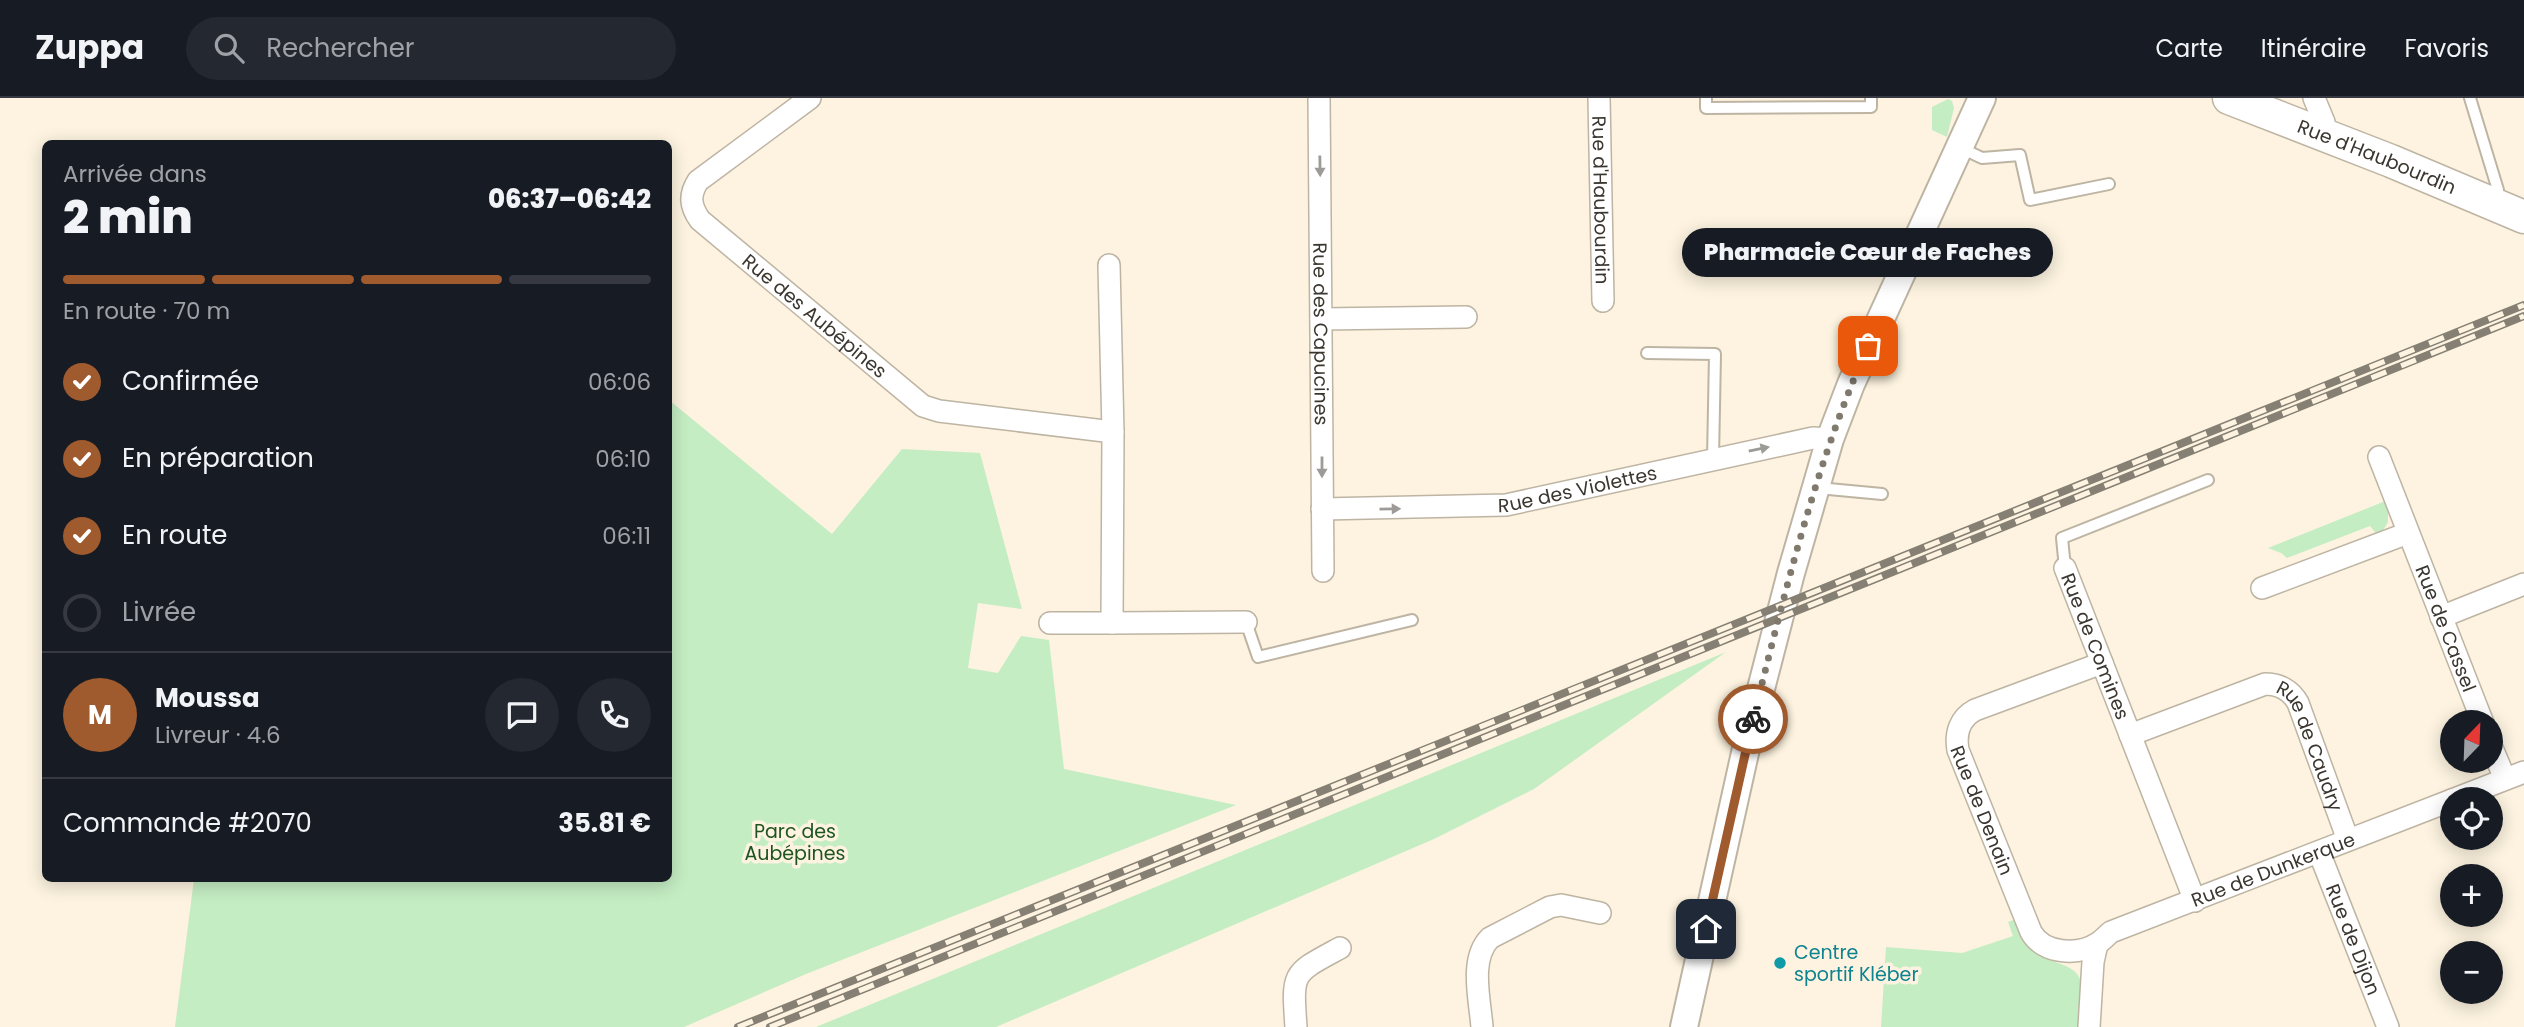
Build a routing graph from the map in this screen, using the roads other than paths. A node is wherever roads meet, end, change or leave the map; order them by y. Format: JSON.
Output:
{"nodes":[{"id":1,"x":810,"y":98,"type":"edge"},
{"id":2,"x":1319,"y":98,"type":"edge"},
{"id":3,"x":1599,"y":98,"type":"edge"},
{"id":4,"x":1706,"y":98,"type":"edge"},
{"id":5,"x":1871,"y":98,"type":"edge"},
{"id":6,"x":1982,"y":98,"type":"edge"},
{"id":7,"x":2229,"y":98,"type":"edge"},
{"id":8,"x":2314,"y":98,"type":"edge"},
{"id":9,"x":2470,"y":98,"type":"edge"},
{"id":10,"x":2263,"y":104,"type":"edge"},
{"id":11,"x":2322,"y":134,"type":"junction"},
{"id":12,"x":1958,"y":147,"type":"junction"},
{"id":13,"x":2109,"y":184,"type":"dead end"},
{"id":14,"x":2493,"y":203,"type":"junction"},
{"id":15,"x":2524,"y":216,"type":"edge"},
{"id":16,"x":1109,"y":265,"type":"dead end"},
{"id":17,"x":1604,"y":301,"type":"dead end"},
{"id":18,"x":1466,"y":317,"type":"dead end"},
{"id":19,"x":1321,"y":319,"type":"junction"},
{"id":20,"x":1647,"y":353,"type":"dead end"},
{"id":21,"x":1113,"y":432,"type":"junction"},
{"id":22,"x":1830,"y":439,"type":"junction"},
{"id":23,"x":2379,"y":457,"type":"dead end"},
{"id":24,"x":1713,"y":459,"type":"junction"},
{"id":25,"x":2208,"y":480,"type":"dead end"},
{"id":26,"x":1815,"y":487,"type":"junction"},
{"id":27,"x":1882,"y":494,"type":"dead end"},
{"id":28,"x":1322,"y":509,"type":"junction"},
{"id":29,"x":2409,"y":533,"type":"junction"},
{"id":30,"x":2065,"y":568,"type":"joint"},
{"id":31,"x":1323,"y":571,"type":"dead end"},
{"id":32,"x":2524,"y":584,"type":"edge"},
{"id":33,"x":2262,"y":588,"type":"dead end"},
{"id":34,"x":2441,"y":617,"type":"junction"},
{"id":35,"x":1412,"y":620,"type":"dead end"},
{"id":36,"x":1247,"y":622,"type":"joint"},
{"id":37,"x":1112,"y":623,"type":"junction"},
{"id":38,"x":1049,"y":624,"type":"dead end"},
{"id":39,"x":2102,"y":663,"type":"junction"},
{"id":40,"x":2478,"y":710,"type":"edge"},
{"id":41,"x":2130,"y":735,"type":"junction"},
{"id":42,"x":2503,"y":760,"type":"edge"},
{"id":43,"x":2514,"y":775,"type":"edge"},
{"id":44,"x":2484,"y":787,"type":"edge"},
{"id":45,"x":2440,"y":805,"type":"edge"},
{"id":46,"x":2348,"y":840,"type":"junction"},
{"id":47,"x":2319,"y":852,"type":"junction"},
{"id":48,"x":2195,"y":901,"type":"junction"},
{"id":49,"x":1600,"y":913,"type":"dead end"},
{"id":50,"x":2097,"y":944,"type":"junction"},
{"id":51,"x":1340,"y":948,"type":"dead end"},
{"id":52,"x":1296,"y":1027,"type":"edge"},
{"id":53,"x":1482,"y":1027,"type":"edge"},
{"id":54,"x":1684,"y":1027,"type":"edge"},
{"id":55,"x":2089,"y":1027,"type":"edge"},
{"id":56,"x":2388,"y":1027,"type":"edge"}],
"edges":[{"from":1,"to":21,"type":"street","name":"Rue des Aubépines"},
{"from":2,"to":19,"type":"street","name":"Rue des Capucines","one_way":true},
{"from":3,"to":17,"type":"street","name":"Rue d'Haubourdin"},
{"from":4,"to":5,"type":"lane"},
{"from":6,"to":12,"type":"street"},
{"from":7,"to":10,"type":"main road","name":"Rue d'Haubourdin"},
{"from":8,"to":11,"type":"street"},
{"from":9,"to":14,"type":"lane"},
{"from":10,"to":11,"type":"main road","name":"Rue d'Haubourdin"},
{"from":11,"to":14,"type":"main road","name":"Rue d'Haubourdin"},
{"from":12,"to":13,"type":"lane"},
{"from":12,"to":22,"type":"street"},
{"from":14,"to":15,"type":"main road","name":"Rue d'Haubourdin"},
{"from":16,"to":21,"type":"street"},
{"from":18,"to":19,"type":"street"},
{"from":19,"to":28,"type":"street","name":"Rue des Capucines","one_way":true},
{"from":20,"to":24,"type":"lane"},
{"from":21,"to":37,"type":"street"},
{"from":24,"to":22,"type":"street","name":"Rue des Violettes","one_way":true},
{"from":22,"to":26,"type":"street"},
{"from":23,"to":29,"type":"street","name":"Rue de Cassel"},
{"from":28,"to":24,"type":"street","name":"Rue des Violettes","one_way":true},
{"from":25,"to":30,"type":"lane","name":"Rue de Comines"},
{"from":26,"to":27,"type":"lane"},
{"from":26,"to":54,"type":"street"},
{"from":28,"to":31,"type":"street","name":"Rue des Capucines"},
{"from":29,"to":33,"type":"street"},
{"from":29,"to":34,"type":"street","name":"Rue de Cassel"},
{"from":30,"to":39,"type":"street","name":"Rue de Comines"},
{"from":32,"to":34,"type":"street"},
{"from":34,"to":40,"type":"street","name":"Rue de Cassel"},
{"from":35,"to":36,"type":"lane"},
{"from":36,"to":37,"type":"street"},
{"from":37,"to":38,"type":"street"},
{"from":39,"to":41,"type":"street","name":"Rue de Comines"},
{"from":39,"to":50,"type":"street","name":"Rue de Denain"},
{"from":41,"to":46,"type":"street","name":"Rue de Caudry"},
{"from":41,"to":48,"type":"street","name":"Rue de Comines"},
{"from":42,"to":43,"type":"street"},
{"from":43,"to":44,"type":"street","name":"Rue de Dunkerque"},
{"from":45,"to":46,"type":"street","name":"Rue de Dunkerque"},
{"from":46,"to":47,"type":"street","name":"Rue de Dunkerque"},
{"from":47,"to":48,"type":"street","name":"Rue de Dunkerque"},
{"from":47,"to":56,"type":"street","name":"Rue de Dijon"},
{"from":48,"to":50,"type":"street","name":"Rue de Dunkerque"},
{"from":49,"to":53,"type":"street"},
{"from":50,"to":55,"type":"street"},
{"from":51,"to":52,"type":"street"}]}
